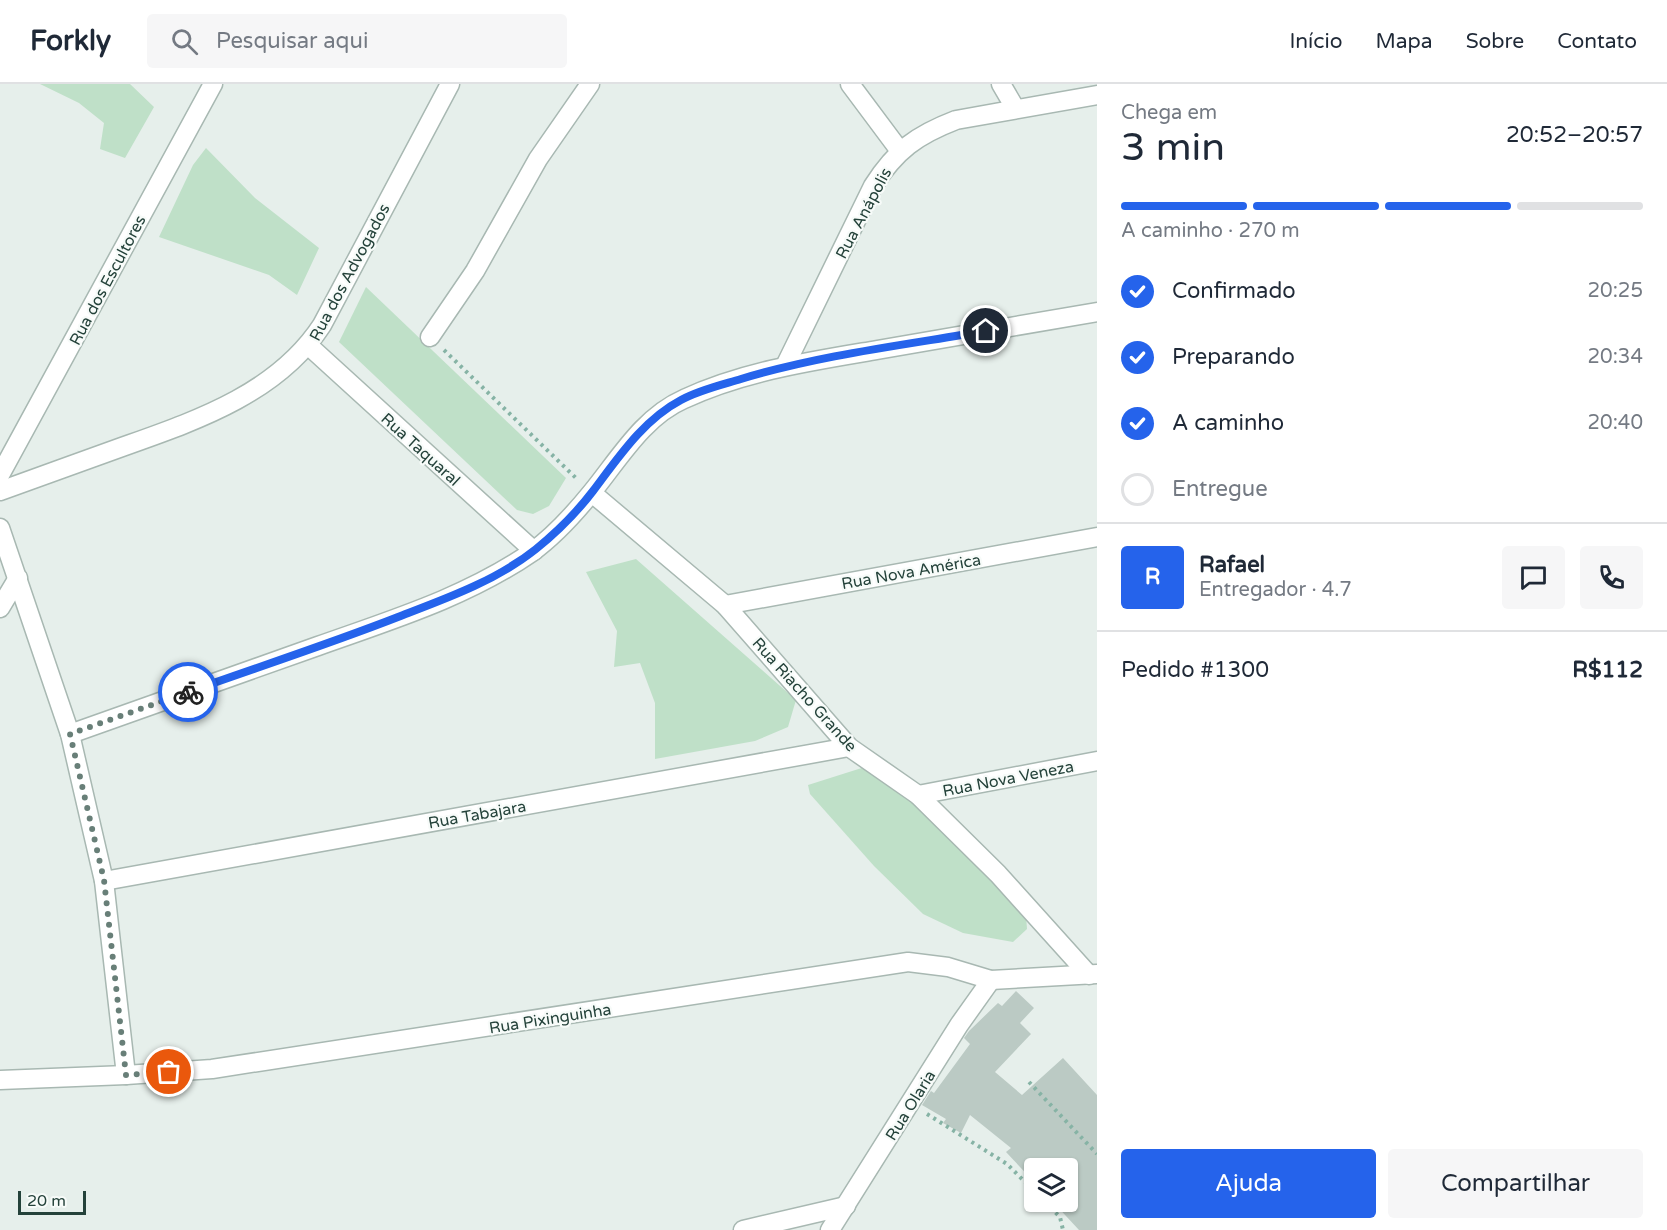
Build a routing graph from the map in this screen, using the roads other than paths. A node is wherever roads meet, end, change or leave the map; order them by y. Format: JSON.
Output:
{"nodes":[{"id":1,"x":213,"y":84,"type":"edge"},
{"id":2,"x":450,"y":84,"type":"edge"},
{"id":3,"x":591,"y":84,"type":"edge"},
{"id":4,"x":850,"y":84,"type":"edge"},
{"id":5,"x":1002,"y":84,"type":"edge"},
{"id":6,"x":1097,"y":95,"type":"edge"},
{"id":7,"x":1015,"y":108,"type":"junction"},
{"id":8,"x":900,"y":151,"type":"junction"},
{"id":9,"x":1097,"y":312,"type":"edge"},
{"id":10,"x":430,"y":337,"type":"road end"},
{"id":11,"x":309,"y":346,"type":"junction"},
{"id":12,"x":785,"y":366,"type":"junction"},
{"id":13,"x":0,"y":475,"type":"edge"},
{"id":14,"x":0,"y":491,"type":"edge"},
{"id":15,"x":592,"y":493,"type":"junction"},
{"id":16,"x":0,"y":528,"type":"edge"},
{"id":17,"x":1097,"y":537,"type":"edge"},
{"id":18,"x":534,"y":550,"type":"junction"},
{"id":19,"x":18,"y":578,"type":"junction"},
{"id":20,"x":725,"y":605,"type":"junction"},
{"id":21,"x":0,"y":608,"type":"edge"},
{"id":22,"x":70,"y":734,"type":"junction"},
{"id":23,"x":849,"y":747,"type":"junction"},
{"id":24,"x":1097,"y":761,"type":"edge"},
{"id":25,"x":918,"y":795,"type":"junction"},
{"id":26,"x":104,"y":880,"type":"junction"},
{"id":27,"x":1093,"y":975,"type":"edge"},
{"id":28,"x":991,"y":980,"type":"junction"},
{"id":29,"x":126,"y":1075,"type":"junction"},
{"id":30,"x":0,"y":1080,"type":"edge"},
{"id":31,"x":846,"y":1206,"type":"junction"},
{"id":32,"x":743,"y":1230,"type":"edge"},
{"id":33,"x":830,"y":1230,"type":"edge"}],
"edges":[{"from":1,"to":13,"type":"street","name":"Rua dos Escultores"},
{"from":2,"to":11,"type":"street","name":"Rua dos Advogados"},
{"from":3,"to":10,"type":"street"},
{"from":4,"to":8,"type":"street"},
{"from":5,"to":7,"type":"street"},
{"from":6,"to":7,"type":"street","name":"Rua Anápolis"},
{"from":7,"to":8,"type":"street","name":"Rua Anápolis"},
{"from":8,"to":12,"type":"street","name":"Rua Anápolis"},
{"from":9,"to":12,"type":"street"},
{"from":11,"to":14,"type":"street","name":"Rua dos Advogados"},
{"from":11,"to":18,"type":"street","name":"Rua Taquaral"},
{"from":12,"to":15,"type":"street"},
{"from":15,"to":18,"type":"street"},
{"from":15,"to":20,"type":"street","name":"Rua Riacho Grande"},
{"from":16,"to":19,"type":"street"},
{"from":17,"to":20,"type":"street","name":"Rua Nova América"},
{"from":18,"to":22,"type":"street"},
{"from":19,"to":21,"type":"street"},
{"from":19,"to":22,"type":"street"},
{"from":20,"to":23,"type":"street","name":"Rua Riacho Grande"},
{"from":22,"to":26,"type":"street"},
{"from":23,"to":25,"type":"street","name":"Rua Riacho Grande"},
{"from":23,"to":26,"type":"street","name":"Rua Tabajara"},
{"from":24,"to":25,"type":"street","name":"Rua Nova Veneza"},
{"from":25,"to":27,"type":"street","name":"Rua Riacho Grande"},
{"from":26,"to":29,"type":"street"},
{"from":27,"to":28,"type":"street","name":"Rua Pixinguinha"},
{"from":28,"to":29,"type":"street","name":"Rua Pixinguinha"},
{"from":28,"to":31,"type":"street","name":"Rua Olaria"},
{"from":29,"to":30,"type":"street","name":"Rua Pixinguinha"},
{"from":31,"to":32,"type":"street"},
{"from":31,"to":33,"type":"street","name":"Rua Olaria"}]}
